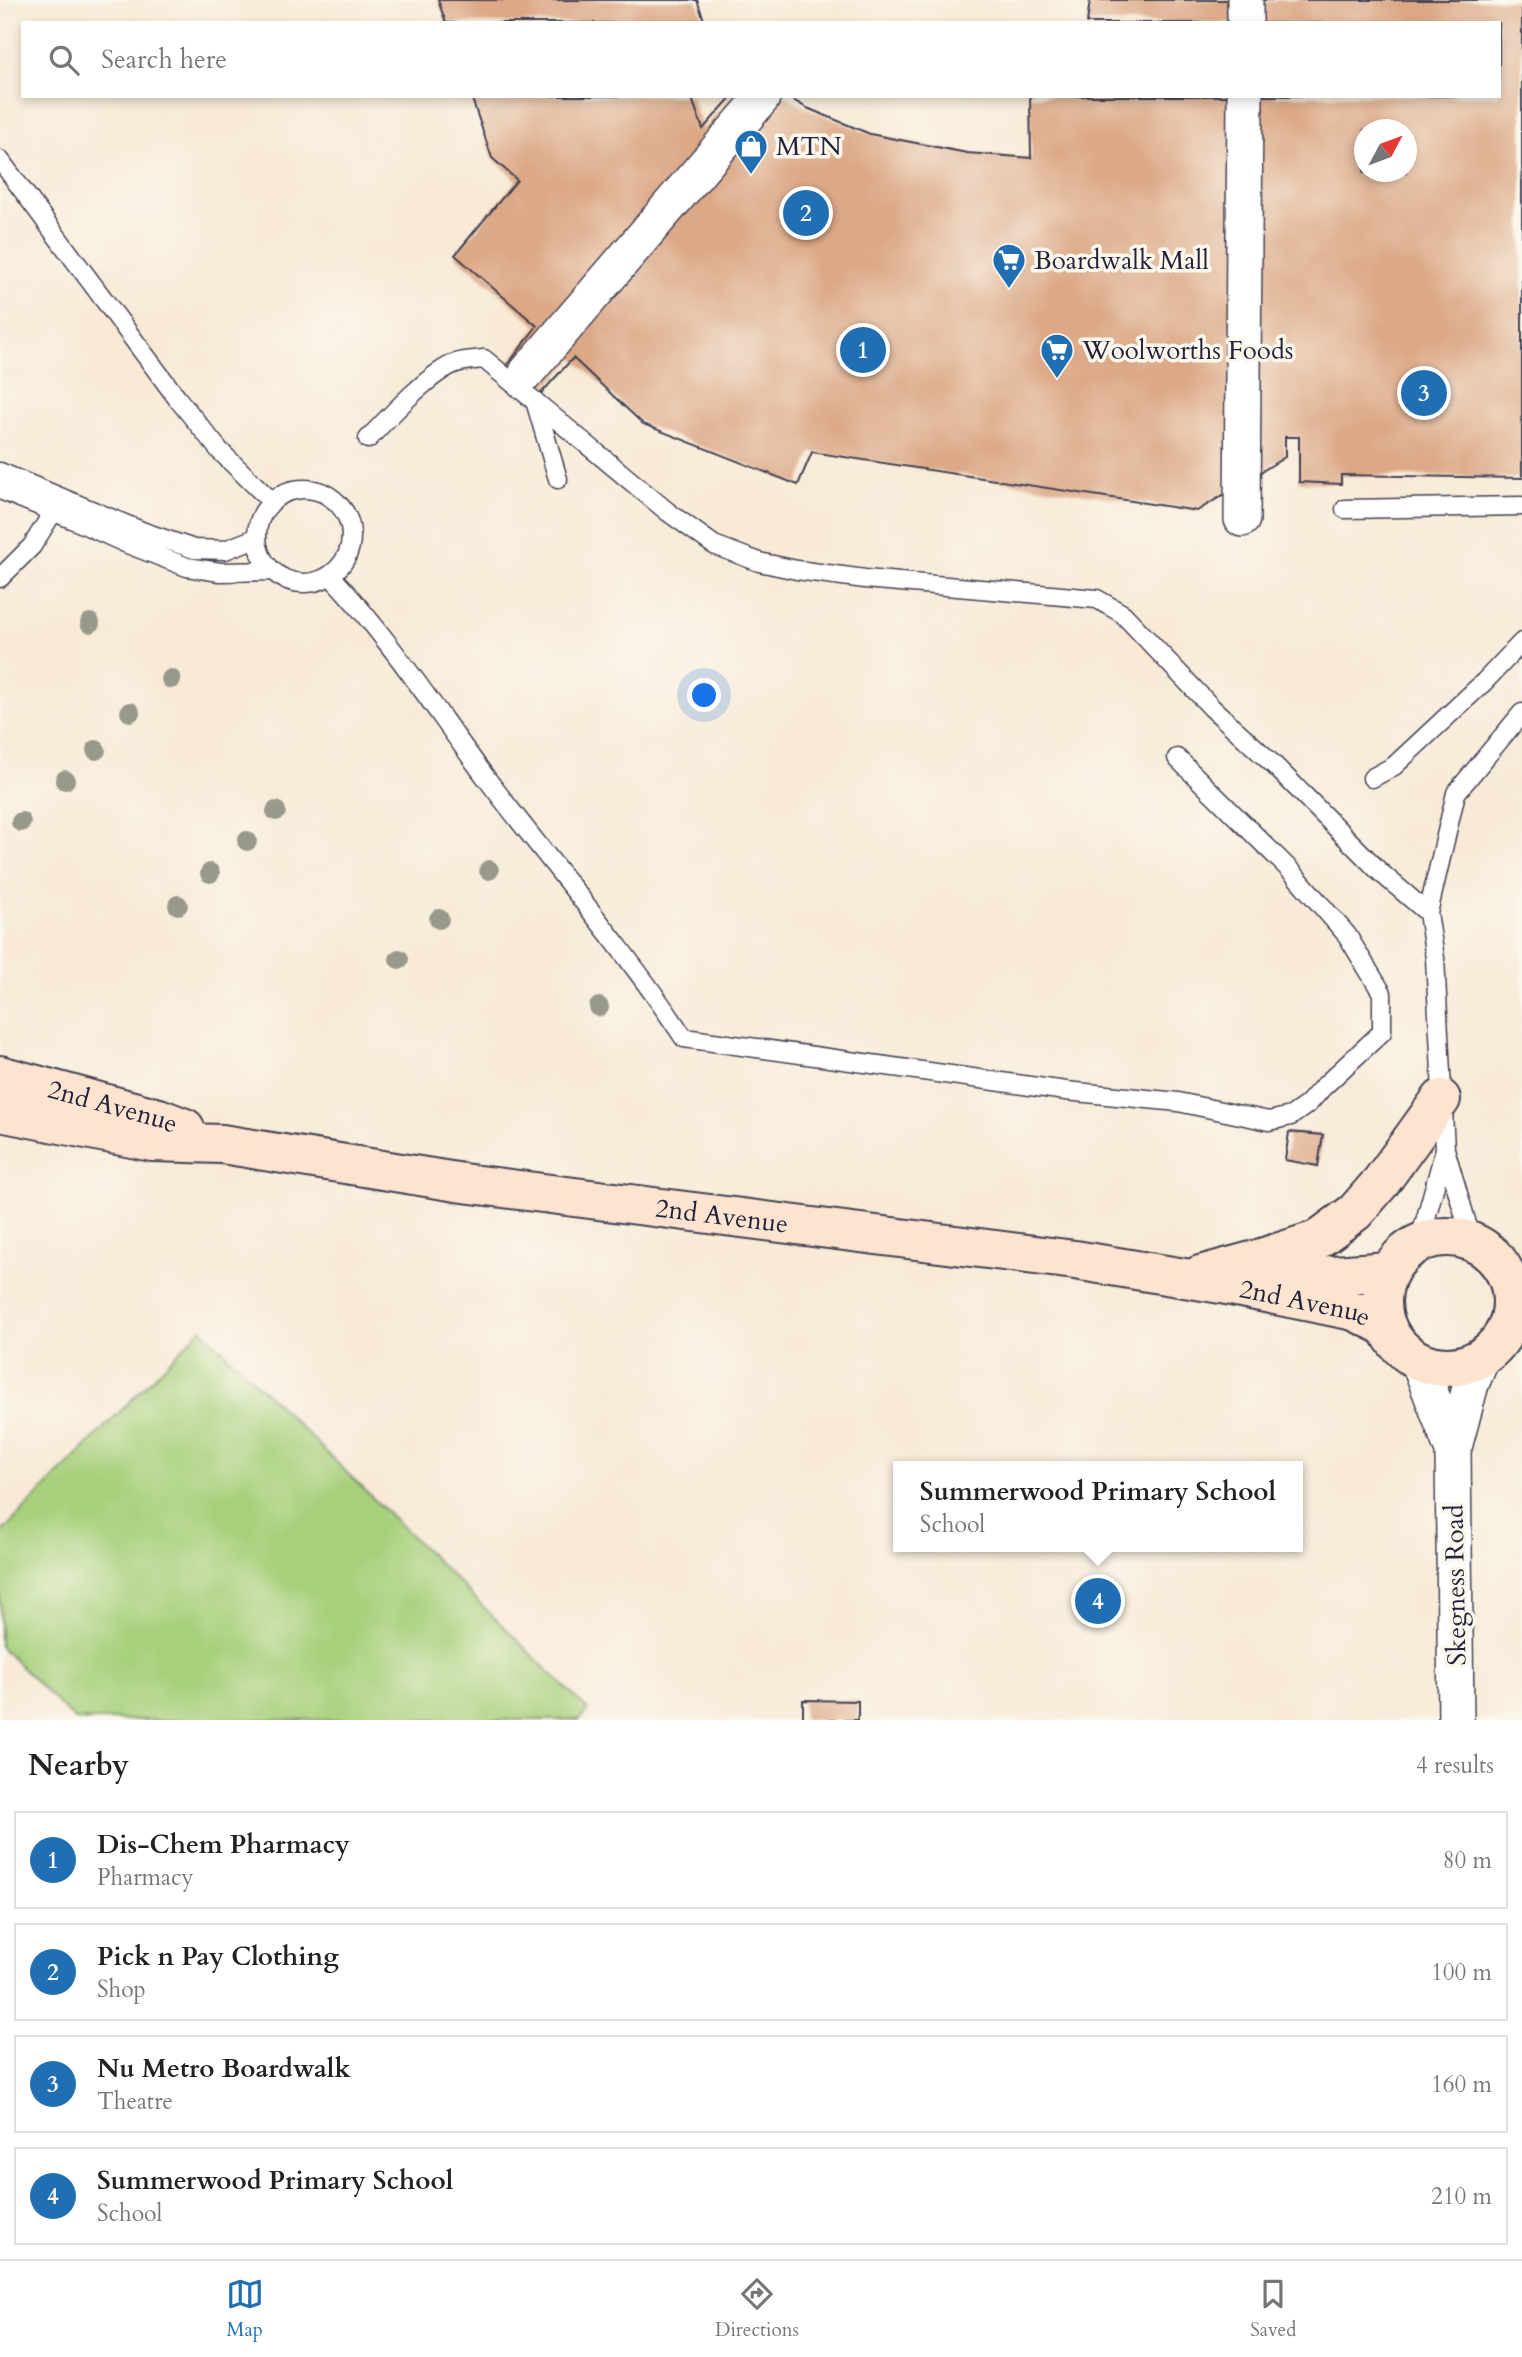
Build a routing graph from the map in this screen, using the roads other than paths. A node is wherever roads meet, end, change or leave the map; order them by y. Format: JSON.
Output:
{"nodes":[{"id":1,"x":1245,"y":0,"type":"edge"},
{"id":2,"x":1245,"y":21,"type":"edge"},
{"id":3,"x":762,"y":98,"type":"edge"},
{"id":4,"x":1245,"y":98,"type":"edge"},
{"id":5,"x":0,"y":160,"type":"edge"},
{"id":6,"x":531,"y":386,"type":"junction"},
{"id":7,"x":368,"y":439,"type":"dead end"},
{"id":8,"x":0,"y":472,"type":"edge"},
{"id":9,"x":558,"y":479,"type":"dead end"},
{"id":10,"x":0,"y":490,"type":"edge"},
{"id":11,"x":271,"y":501,"type":"junction"},
{"id":12,"x":57,"y":505,"type":"junction"},
{"id":13,"x":1522,"y":506,"type":"edge"},
{"id":14,"x":1345,"y":509,"type":"dead end"},
{"id":15,"x":1242,"y":519,"type":"dead end"},
{"id":16,"x":256,"y":538,"type":"junction"},
{"id":17,"x":4,"y":569,"type":"edge"},
{"id":18,"x":271,"y":571,"type":"junction"},
{"id":19,"x":331,"y":576,"type":"junction"},
{"id":20,"x":1522,"y":642,"type":"edge"},
{"id":21,"x":1522,"y":713,"type":"edge"},
{"id":22,"x":1177,"y":758,"type":"dead end"},
{"id":23,"x":1372,"y":778,"type":"dead end"},
{"id":24,"x":1428,"y":913,"type":"junction"},
{"id":25,"x":0,"y":1075,"type":"edge"},
{"id":26,"x":1441,"y":1099,"type":"junction"},
{"id":27,"x":0,"y":1112,"type":"edge"},
{"id":28,"x":222,"y":1144,"type":"junction"},
{"id":29,"x":1445,"y":1149,"type":"junction"},
{"id":30,"x":1472,"y":1241,"type":"junction"},
{"id":31,"x":1419,"y":1243,"type":"junction"},
{"id":32,"x":1522,"y":1251,"type":"edge"},
{"id":33,"x":1389,"y":1271,"type":"junction"},
{"id":34,"x":1204,"y":1281,"type":"junction"},
{"id":35,"x":1516,"y":1320,"type":"edge"},
{"id":36,"x":1387,"y":1327,"type":"junction"},
{"id":37,"x":1482,"y":1358,"type":"junction"},
{"id":38,"x":1418,"y":1360,"type":"junction"},
{"id":39,"x":1453,"y":1451,"type":"junction"},
{"id":40,"x":1457,"y":1720,"type":"edge"}],
"edges":[{"from":1,"to":2,"type":"street"},
{"from":3,"to":6,"type":"street"},
{"from":4,"to":15,"type":"street"},
{"from":5,"to":11,"type":"lane"},
{"from":6,"to":7,"type":"lane"},
{"from":6,"to":9,"type":"lane"},
{"from":6,"to":24,"type":"lane"},
{"from":8,"to":12,"type":"lane"},
{"from":10,"to":12,"type":"lane"},
{"from":11,"to":16,"type":"lane"},
{"from":11,"to":19,"type":"lane"},
{"from":12,"to":16,"type":"lane"},
{"from":12,"to":17,"type":"lane"},
{"from":12,"to":18,"type":"lane"},
{"from":13,"to":14,"type":"lane"},
{"from":16,"to":18,"type":"lane"},
{"from":18,"to":19,"type":"lane"},
{"from":19,"to":22,"type":"lane"},
{"from":20,"to":23,"type":"lane"},
{"from":21,"to":24,"type":"lane"},
{"from":24,"to":26,"type":"lane"},
{"from":25,"to":28,"type":"street","name":"2nd Avenue"},
{"from":26,"to":29,"type":"lane"},
{"from":26,"to":34,"type":"street"},
{"from":27,"to":28,"type":"street","name":"2nd Avenue"},
{"from":28,"to":34,"type":"street","name":"2nd Avenue"},
{"from":29,"to":30,"type":"lane"},
{"from":29,"to":31,"type":"lane"},
{"from":30,"to":31,"type":"street"},
{"from":30,"to":32,"type":"street"},
{"from":30,"to":35,"type":"street"},
{"from":31,"to":33,"type":"street"},
{"from":33,"to":34,"type":"street","name":"2nd Avenue"},
{"from":33,"to":36,"type":"street"},
{"from":34,"to":36,"type":"street","name":"2nd Avenue"},
{"from":35,"to":37,"type":"street"},
{"from":36,"to":38,"type":"street"},
{"from":37,"to":38,"type":"street"},
{"from":37,"to":39,"type":"street","name":"Skegness Road"},
{"from":38,"to":39,"type":"street","name":"Skegness Road"},
{"from":39,"to":40,"type":"street","name":"Skegness Road"}]}
